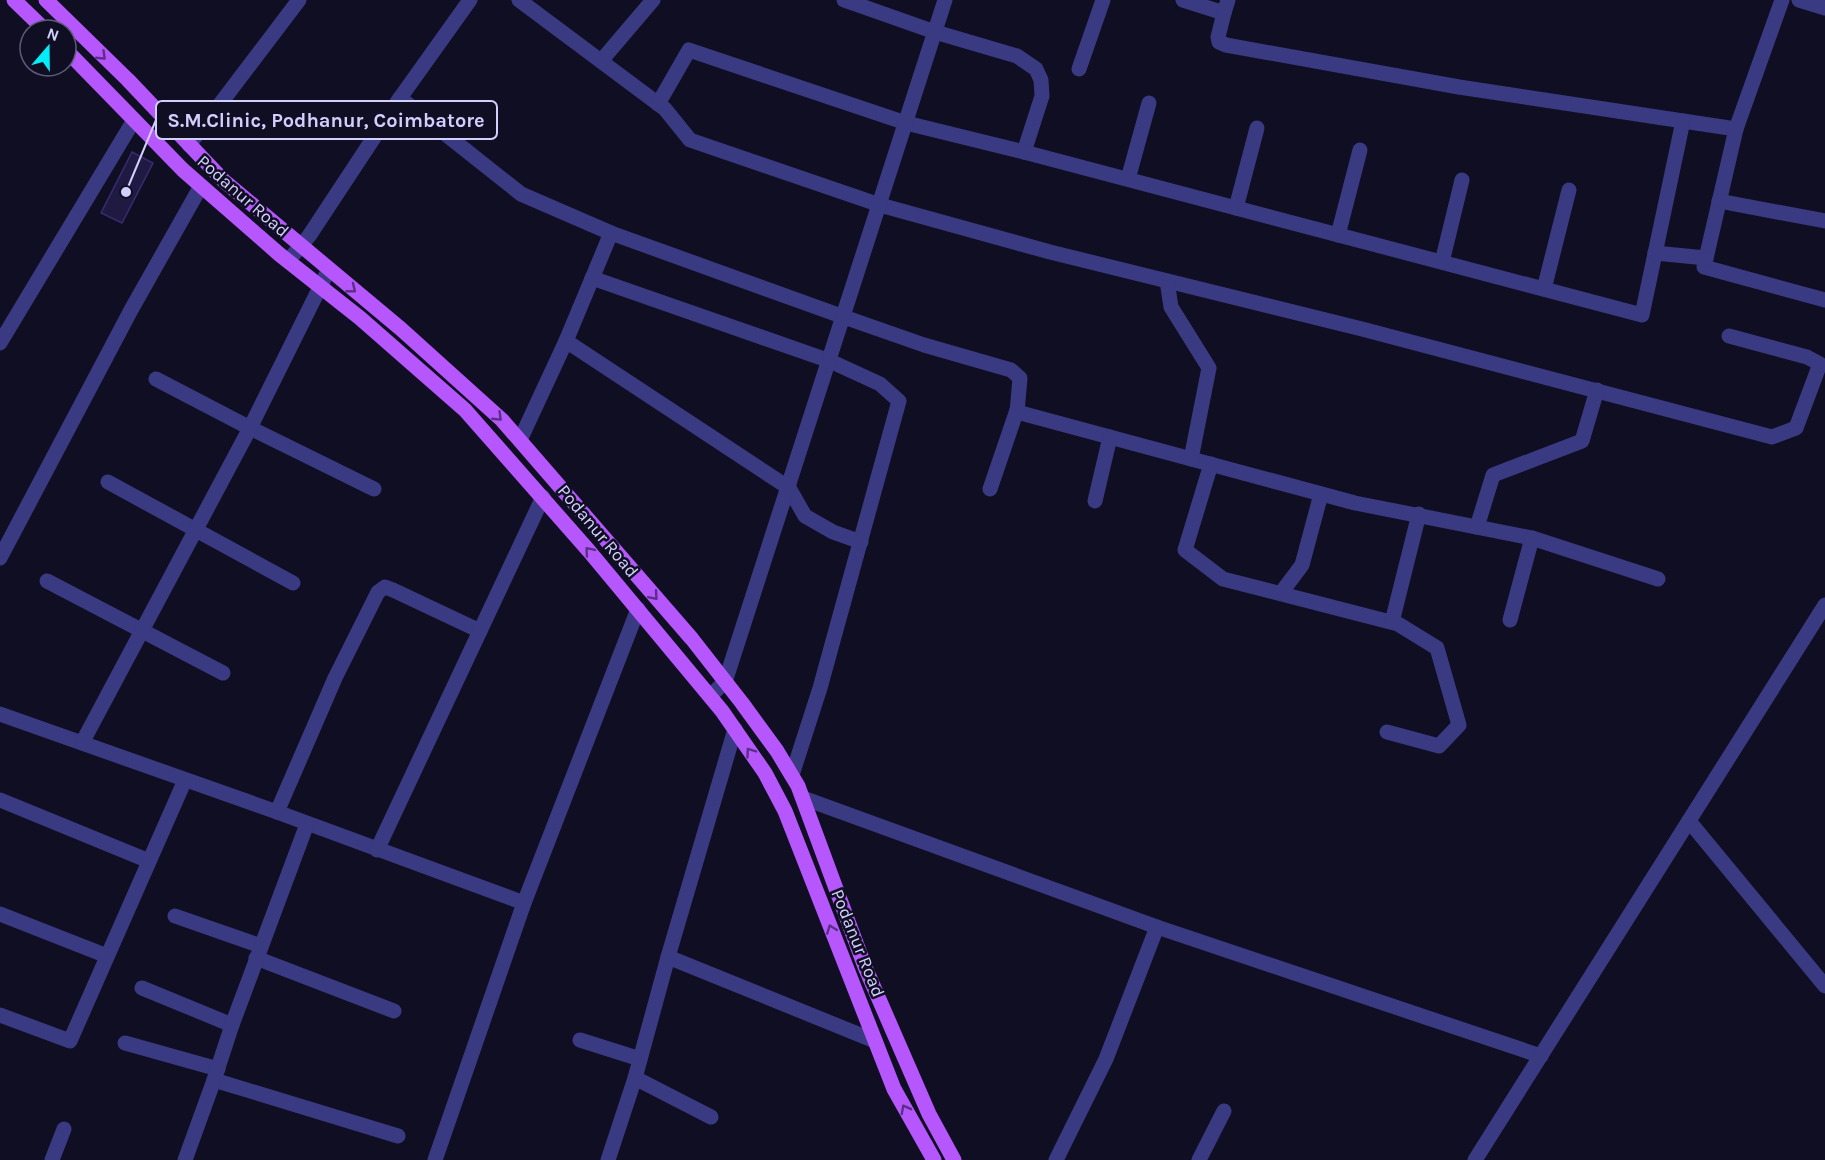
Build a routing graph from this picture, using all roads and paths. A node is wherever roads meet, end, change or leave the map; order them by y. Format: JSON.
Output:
{"nodes":[{"id":1,"x":14,"y":0,"type":"edge"},
{"id":2,"x":299,"y":0,"type":"edge"},
{"id":3,"x":470,"y":0,"type":"edge"},
{"id":4,"x":519,"y":0,"type":"edge"},
{"id":5,"x":653,"y":0,"type":"edge"},
{"id":6,"x":844,"y":0,"type":"edge"},
{"id":7,"x":945,"y":0,"type":"edge"},
{"id":8,"x":1103,"y":0,"type":"edge"},
{"id":9,"x":1183,"y":0,"type":"edge"},
{"id":10,"x":1782,"y":0,"type":"edge"},
{"id":11,"x":1799,"y":0,"type":"edge"},
{"id":12,"x":48,"y":1,"type":"edge"},
{"id":13,"x":1226,"y":7,"type":"edge"},
{"id":14,"x":1825,"y":8,"type":"edge"},
{"id":15,"x":33,"y":18,"type":"edge"},
{"id":16,"x":935,"y":32,"type":"junction"},
{"id":17,"x":601,"y":61,"type":"junction"},
{"id":18,"x":78,"y":62,"type":"edge"},
{"id":19,"x":1079,"y":69,"type":"dead end"},
{"id":20,"x":399,"y":98,"type":"junction"},
{"id":21,"x":1149,"y":103,"type":"dead end"},
{"id":22,"x":658,"y":104,"type":"junction"},
{"id":23,"x":134,"y":120,"type":"junction"},
{"id":24,"x":1683,"y":121,"type":"junction"},
{"id":25,"x":906,"y":123,"type":"junction"},
{"id":26,"x":1257,"y":128,"type":"dead end"},
{"id":27,"x":1736,"y":129,"type":"junction"},
{"id":28,"x":189,"y":145,"type":"junction"},
{"id":29,"x":1360,"y":150,"type":"dead end"},
{"id":30,"x":1024,"y":152,"type":"junction"},
{"id":31,"x":1128,"y":179,"type":"junction"},
{"id":32,"x":1462,"y":180,"type":"dead end"},
{"id":33,"x":201,"y":186,"type":"junction"},
{"id":34,"x":1569,"y":190,"type":"dead end"},
{"id":35,"x":1719,"y":201,"type":"junction"},
{"id":36,"x":880,"y":204,"type":"junction"},
{"id":37,"x":1236,"y":208,"type":"junction"},
{"id":38,"x":1825,"y":221,"type":"edge"},
{"id":39,"x":610,"y":232,"type":"junction"},
{"id":40,"x":1338,"y":235,"type":"junction"},
{"id":41,"x":300,"y":245,"type":"junction"},
{"id":42,"x":1655,"y":253,"type":"junction"},
{"id":43,"x":1706,"y":258,"type":"junction"},
{"id":44,"x":288,"y":261,"type":"junction"},
{"id":45,"x":1442,"y":262,"type":"junction"},
{"id":46,"x":329,"y":269,"type":"junction"},
{"id":47,"x":592,"y":278,"type":"junction"},
{"id":48,"x":1167,"y":281,"type":"junction"},
{"id":49,"x":320,"y":286,"type":"junction"},
{"id":50,"x":1544,"y":290,"type":"junction"},
{"id":51,"x":1825,"y":300,"type":"edge"},
{"id":52,"x":844,"y":317,"type":"junction"},
{"id":53,"x":1729,"y":336,"type":"dead end"},
{"id":54,"x":566,"y":341,"type":"junction"},
{"id":55,"x":0,"y":343,"type":"edge"},
{"id":56,"x":830,"y":361,"type":"junction"},
{"id":57,"x":156,"y":379,"type":"dead end"},
{"id":58,"x":1597,"y":390,"type":"junction"},
{"id":59,"x":1017,"y":410,"type":"junction"},
{"id":60,"x":250,"y":428,"type":"junction"},
{"id":61,"x":1110,"y":437,"type":"junction"},
{"id":62,"x":520,"y":440,"type":"junction"},
{"id":63,"x":1191,"y":459,"type":"junction"},
{"id":64,"x":1211,"y":464,"type":"junction"},
{"id":65,"x":108,"y":482,"type":"dead end"},
{"id":66,"x":789,"y":488,"type":"junction"},
{"id":67,"x":374,"y":489,"type":"dead end"},
{"id":68,"x":990,"y":489,"type":"dead end"},
{"id":69,"x":1321,"y":494,"type":"junction"},
{"id":70,"x":543,"y":497,"type":"junction"},
{"id":71,"x":1095,"y":501,"type":"dead end"},
{"id":72,"x":1419,"y":514,"type":"junction"},
{"id":73,"x":1477,"y":526,"type":"junction"},
{"id":74,"x":195,"y":529,"type":"junction"},
{"id":75,"x":1532,"y":538,"type":"junction"},
{"id":76,"x":861,"y":542,"type":"junction"},
{"id":77,"x":0,"y":558,"type":"edge"},
{"id":78,"x":1658,"y":579,"type":"dead end"},
{"id":79,"x":47,"y":581,"type":"dead end"},
{"id":80,"x":293,"y":583,"type":"dead end"},
{"id":81,"x":1281,"y":594,"type":"junction"},
{"id":82,"x":1825,"y":605,"type":"edge"},
{"id":83,"x":638,"y":609,"type":"junction"},
{"id":84,"x":1510,"y":620,"type":"dead end"},
{"id":85,"x":1392,"y":622,"type":"junction"},
{"id":86,"x":141,"y":631,"type":"junction"},
{"id":87,"x":480,"y":631,"type":"junction"},
{"id":88,"x":223,"y":673,"type":"dead end"},
{"id":89,"x":725,"y":682,"type":"junction"},
{"id":90,"x":710,"y":696,"type":"junction"},
{"id":91,"x":0,"y":714,"type":"edge"},
{"id":92,"x":735,"y":729,"type":"junction"},
{"id":93,"x":1387,"y":732,"type":"dead end"},
{"id":94,"x":82,"y":743,"type":"junction"},
{"id":95,"x":792,"y":775,"type":"junction"},
{"id":96,"x":185,"y":780,"type":"junction"},
{"id":97,"x":803,"y":798,"type":"junction"},
{"id":98,"x":0,"y":800,"type":"edge"},
{"id":99,"x":277,"y":812,"type":"junction"},
{"id":100,"x":1689,"y":821,"type":"junction"},
{"id":101,"x":307,"y":824,"type":"junction"},
{"id":102,"x":377,"y":850,"type":"junction"},
{"id":103,"x":149,"y":861,"type":"junction"},
{"id":104,"x":524,"y":903,"type":"junction"},
{"id":105,"x":0,"y":914,"type":"edge"},
{"id":106,"x":175,"y":916,"type":"dead end"},
{"id":107,"x":1157,"y":927,"type":"junction"},
{"id":108,"x":259,"y":952,"type":"junction"},
{"id":109,"x":107,"y":956,"type":"junction"},
{"id":110,"x":668,"y":957,"type":"junction"},
{"id":111,"x":1825,"y":986,"type":"edge"},
{"id":112,"x":142,"y":988,"type":"dead end"},
{"id":113,"x":394,"y":1011,"type":"dead end"},
{"id":114,"x":0,"y":1015,"type":"edge"},
{"id":115,"x":232,"y":1025,"type":"junction"},
{"id":116,"x":580,"y":1040,"type":"dead end"},
{"id":117,"x":875,"y":1041,"type":"junction"},
{"id":118,"x":125,"y":1042,"type":"dead end"},
{"id":119,"x":1540,"y":1056,"type":"junction"},
{"id":120,"x":640,"y":1059,"type":"junction"},
{"id":121,"x":216,"y":1075,"type":"junction"},
{"id":122,"x":635,"y":1078,"type":"junction"},
{"id":123,"x":1224,"y":1111,"type":"dead end"},
{"id":124,"x":711,"y":1117,"type":"dead end"},
{"id":125,"x":64,"y":1129,"type":"dead end"},
{"id":126,"x":398,"y":1136,"type":"dead end"},
{"id":127,"x":52,"y":1160,"type":"edge"},
{"id":128,"x":184,"y":1160,"type":"edge"},
{"id":129,"x":435,"y":1160,"type":"edge"},
{"id":130,"x":608,"y":1160,"type":"edge"},
{"id":131,"x":934,"y":1160,"type":"edge"},
{"id":132,"x":954,"y":1160,"type":"edge"},
{"id":133,"x":1056,"y":1160,"type":"edge"},
{"id":134,"x":1199,"y":1160,"type":"edge"},
{"id":135,"x":1474,"y":1160,"type":"edge"}],
"edges":[{"from":1,"to":15,"type":"main road"},
{"from":2,"to":28,"type":"street"},
{"from":3,"to":20,"type":"street"},
{"from":4,"to":17,"type":"street"},
{"from":5,"to":17,"type":"street"},
{"from":6,"to":16,"type":"street"},
{"from":7,"to":16,"type":"street"},
{"from":8,"to":19,"type":"street"},
{"from":9,"to":13,"type":"street"},
{"from":10,"to":27,"type":"street"},
{"from":11,"to":14,"type":"street"},
{"from":12,"to":28,"type":"main road","one_way":true},
{"from":13,"to":24,"type":"street"},
{"from":16,"to":25,"type":"street"},
{"from":16,"to":30,"type":"street"},
{"from":17,"to":22,"type":"street"},
{"from":18,"to":23,"type":"main road","name":"Podanur Road"},
{"from":20,"to":39,"type":"street"},
{"from":20,"to":41,"type":"street"},
{"from":21,"to":31,"type":"street"},
{"from":22,"to":25,"type":"street"},
{"from":22,"to":36,"type":"street"},
{"from":23,"to":33,"type":"main road","name":"Podanur Road"},
{"from":23,"to":55,"type":"street"},
{"from":24,"to":27,"type":"street"},
{"from":24,"to":42,"type":"street"},
{"from":25,"to":30,"type":"street"},
{"from":25,"to":36,"type":"street"},
{"from":26,"to":37,"type":"street"},
{"from":27,"to":35,"type":"street"},
{"from":28,"to":41,"type":"main road"},
{"from":29,"to":40,"type":"street"},
{"from":30,"to":31,"type":"street"},
{"from":31,"to":37,"type":"street"},
{"from":32,"to":45,"type":"street"},
{"from":33,"to":44,"type":"main road","name":"Podanur Road"},
{"from":33,"to":77,"type":"street"},
{"from":34,"to":50,"type":"street"},
{"from":35,"to":38,"type":"street"},
{"from":35,"to":43,"type":"street"},
{"from":36,"to":48,"type":"street"},
{"from":36,"to":52,"type":"street"},
{"from":37,"to":40,"type":"street"},
{"from":39,"to":47,"type":"street"},
{"from":39,"to":52,"type":"street"},
{"from":40,"to":45,"type":"street"},
{"from":41,"to":44,"type":"street"},
{"from":41,"to":46,"type":"main road"},
{"from":42,"to":43,"type":"street"},
{"from":42,"to":50,"type":"street"},
{"from":43,"to":51,"type":"street"},
{"from":44,"to":49,"type":"main road","name":"Podanur Road"},
{"from":45,"to":50,"type":"street"},
{"from":46,"to":49,"type":"street"},
{"from":46,"to":62,"type":"main road","one_way":true},
{"from":47,"to":54,"type":"street"},
{"from":47,"to":56,"type":"street"},
{"from":48,"to":58,"type":"street"},
{"from":48,"to":63,"type":"street"},
{"from":49,"to":60,"type":"street"},
{"from":49,"to":70,"type":"main road","name":"Podanur Road"},
{"from":52,"to":56,"type":"street"},
{"from":52,"to":59,"type":"street"},
{"from":53,"to":58,"type":"street"},
{"from":54,"to":62,"type":"street"},
{"from":54,"to":66,"type":"street"},
{"from":56,"to":66,"type":"street"},
{"from":56,"to":76,"type":"street"},
{"from":57,"to":60,"type":"street"},
{"from":58,"to":73,"type":"street"},
{"from":59,"to":61,"type":"street"},
{"from":59,"to":68,"type":"street"},
{"from":60,"to":67,"type":"street"},
{"from":60,"to":74,"type":"street"},
{"from":61,"to":63,"type":"street"},
{"from":61,"to":71,"type":"street"},
{"from":62,"to":89,"type":"main road","one_way":true},
{"from":63,"to":64,"type":"street"},
{"from":64,"to":69,"type":"street"},
{"from":64,"to":81,"type":"street"},
{"from":65,"to":74,"type":"street"},
{"from":66,"to":76,"type":"street"},
{"from":66,"to":89,"type":"street"},
{"from":69,"to":72,"type":"street"},
{"from":69,"to":81,"type":"street"},
{"from":83,"to":70,"type":"main road","name":"Podanur Road","one_way":true},
{"from":70,"to":87,"type":"street"},
{"from":72,"to":73,"type":"street"},
{"from":72,"to":85,"type":"street"},
{"from":73,"to":75,"type":"street"},
{"from":74,"to":80,"type":"street"},
{"from":74,"to":86,"type":"street"},
{"from":75,"to":78,"type":"street"},
{"from":75,"to":84,"type":"street"},
{"from":76,"to":95,"type":"street"},
{"from":79,"to":86,"type":"street"},
{"from":81,"to":85,"type":"street"},
{"from":82,"to":100,"type":"street"},
{"from":83,"to":90,"type":"main road","name":"Podanur Road"},
{"from":83,"to":104,"type":"street"},
{"from":85,"to":93,"type":"street"},
{"from":86,"to":88,"type":"street"},
{"from":86,"to":94,"type":"street"},
{"from":87,"to":99,"type":"street"},
{"from":87,"to":102,"type":"street"},
{"from":89,"to":90,"type":"street"},
{"from":89,"to":95,"type":"main road"},
{"from":90,"to":92,"type":"main road","name":"Podanur Road"},
{"from":91,"to":94,"type":"street"},
{"from":92,"to":110,"type":"street"},
{"from":117,"to":92,"type":"main road","name":"Podanur Road","one_way":true},
{"from":94,"to":96,"type":"street"},
{"from":95,"to":97,"type":"main road"},
{"from":96,"to":99,"type":"street"},
{"from":96,"to":103,"type":"street"},
{"from":97,"to":107,"type":"street"},
{"from":97,"to":132,"type":"main road"},
{"from":98,"to":103,"type":"street"},
{"from":99,"to":101,"type":"street"},
{"from":100,"to":111,"type":"street"},
{"from":100,"to":119,"type":"street"},
{"from":101,"to":102,"type":"street"},
{"from":101,"to":108,"type":"street"},
{"from":102,"to":104,"type":"street"},
{"from":103,"to":109,"type":"street"},
{"from":104,"to":129,"type":"street"},
{"from":105,"to":109,"type":"street"},
{"from":106,"to":108,"type":"street"},
{"from":107,"to":119,"type":"street"},
{"from":107,"to":133,"type":"street"},
{"from":108,"to":113,"type":"street"},
{"from":108,"to":115,"type":"street"},
{"from":109,"to":114,"type":"street"},
{"from":110,"to":117,"type":"street"},
{"from":110,"to":120,"type":"street"},
{"from":112,"to":115,"type":"street"},
{"from":115,"to":121,"type":"street"},
{"from":116,"to":120,"type":"street"},
{"from":131,"to":117,"type":"main road","name":"Podanur Road","one_way":true},
{"from":118,"to":121,"type":"street"},
{"from":119,"to":135,"type":"street"},
{"from":120,"to":122,"type":"street"},
{"from":121,"to":126,"type":"street"},
{"from":121,"to":128,"type":"street"},
{"from":122,"to":124,"type":"street"},
{"from":122,"to":130,"type":"street"},
{"from":123,"to":134,"type":"street"},
{"from":125,"to":127,"type":"street"}]}
